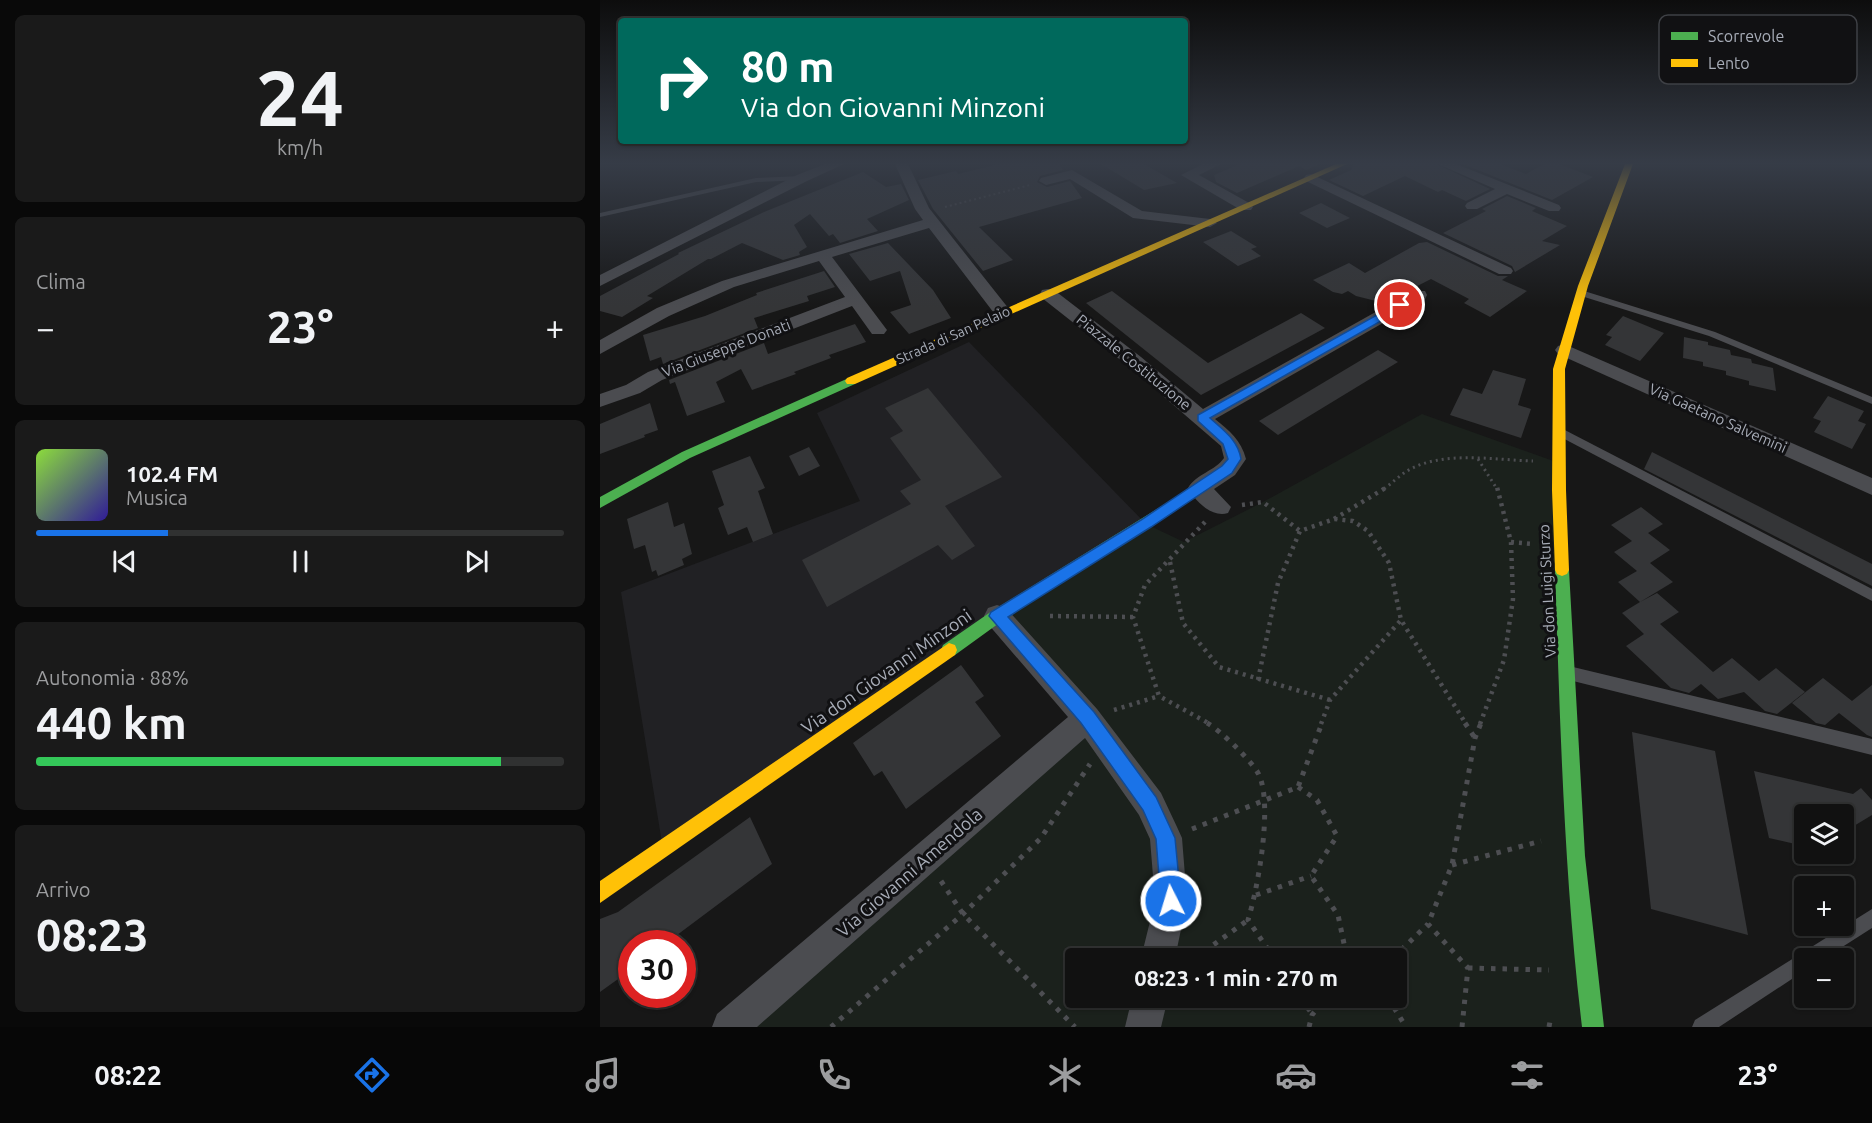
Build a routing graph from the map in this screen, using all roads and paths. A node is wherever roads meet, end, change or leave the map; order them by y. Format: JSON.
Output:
{"nodes":[{"id":1,"x":735,"y":212,"type":"edge"},
{"id":2,"x":926,"y":212,"type":"edge"},
{"id":3,"x":945,"y":212,"type":"edge"},
{"id":4,"x":1133,"y":212,"type":"edge"},
{"id":5,"x":1235,"y":212,"type":"edge"},
{"id":6,"x":1387,"y":212,"type":"edge"},
{"id":7,"x":1611,"y":212,"type":"edge"},
{"id":8,"x":929,"y":217,"type":"junction"},
{"id":9,"x":1210,"y":223,"type":"junction"},
{"id":10,"x":822,"y":254,"type":"junction"},
{"id":11,"x":1505,"y":271,"type":"dead end"},
{"id":12,"x":600,"y":281,"type":"edge"},
{"id":13,"x":1581,"y":293,"type":"junction"},
{"id":14,"x":1048,"y":294,"type":"junction"},
{"id":15,"x":1419,"y":295,"type":"dead end"},
{"id":16,"x":854,"y":299,"type":"junction"},
{"id":17,"x":1002,"y":313,"type":"junction"},
{"id":18,"x":878,"y":330,"type":"dead end"},
{"id":19,"x":600,"y":348,"type":"edge"},
{"id":20,"x":1564,"y":350,"type":"junction"},
{"id":21,"x":600,"y":401,"type":"edge"},
{"id":22,"x":1872,"y":401,"type":"edge"},
{"id":23,"x":1202,"y":418,"type":"junction"},
{"id":24,"x":1559,"y":431,"type":"junction"},
{"id":25,"x":1478,"y":459,"type":"junction"},
{"id":26,"x":1559,"y":463,"type":"junction"},
{"id":27,"x":1872,"y":487,"type":"edge"},
{"id":28,"x":1199,"y":488,"type":"junction"},
{"id":29,"x":600,"y":503,"type":"edge"},
{"id":30,"x":1220,"y":507,"type":"junction"},
{"id":31,"x":1334,"y":519,"type":"junction"},
{"id":32,"x":1300,"y":531,"type":"junction"},
{"id":33,"x":1170,"y":561,"type":"junction"},
{"id":34,"x":1872,"y":595,"type":"edge"},
{"id":35,"x":997,"y":616,"type":"junction"},
{"id":36,"x":1042,"y":616,"type":"dead end"},
{"id":37,"x":1133,"y":617,"type":"junction"},
{"id":38,"x":1401,"y":620,"type":"junction"},
{"id":39,"x":1567,"y":673,"type":"junction"},
{"id":40,"x":1258,"y":680,"type":"junction"},
{"id":41,"x":1159,"y":696,"type":"junction"},
{"id":42,"x":1330,"y":700,"type":"junction"},
{"id":43,"x":1096,"y":730,"type":"junction"},
{"id":44,"x":1474,"y":738,"type":"junction"},
{"id":45,"x":1872,"y":747,"type":"edge"},
{"id":46,"x":1298,"y":787,"type":"junction"},
{"id":47,"x":1266,"y":800,"type":"junction"},
{"id":48,"x":1575,"y":832,"type":"junction"},
{"id":49,"x":1166,"y":838,"type":"junction"},
{"id":50,"x":926,"y":857,"type":"junction"},
{"id":51,"x":1452,"y":865,"type":"junction"},
{"id":52,"x":1311,"y":876,"type":"junction"},
{"id":53,"x":600,"y":892,"type":"edge"},
{"id":54,"x":1256,"y":895,"type":"junction"},
{"id":55,"x":963,"y":914,"type":"junction"},
{"id":56,"x":1872,"y":918,"type":"edge"},
{"id":57,"x":1248,"y":920,"type":"junction"},
{"id":58,"x":1428,"y":924,"type":"junction"},
{"id":59,"x":1160,"y":948,"type":"edge"},
{"id":60,"x":1209,"y":948,"type":"edge"},
{"id":61,"x":1267,"y":948,"type":"edge"},
{"id":62,"x":1345,"y":948,"type":"edge"},
{"id":63,"x":1404,"y":948,"type":"edge"},
{"id":64,"x":1825,"y":948,"type":"edge"},
{"id":65,"x":1794,"y":967,"type":"edge"},
{"id":66,"x":1468,"y":968,"type":"junction"},
{"id":67,"x":1585,"y":971,"type":"junction"},
{"id":68,"x":1148,"y":1008,"type":"edge"},
{"id":69,"x":1307,"y":1008,"type":"edge"},
{"id":70,"x":1318,"y":1008,"type":"edge"},
{"id":71,"x":1394,"y":1008,"type":"edge"},
{"id":72,"x":1312,"y":1015,"type":"junction"},
{"id":73,"x":730,"y":1027,"type":"edge"},
{"id":74,"x":831,"y":1027,"type":"edge"},
{"id":75,"x":1075,"y":1027,"type":"edge"},
{"id":76,"x":1143,"y":1027,"type":"edge"},
{"id":77,"x":1309,"y":1027,"type":"edge"},
{"id":78,"x":1406,"y":1027,"type":"edge"},
{"id":79,"x":1462,"y":1027,"type":"edge"},
{"id":80,"x":1593,"y":1027,"type":"edge"},
{"id":81,"x":1702,"y":1027,"type":"edge"}],
"edges":[{"from":1,"to":12,"type":"street"},
{"from":2,"to":8,"type":"street"},
{"from":3,"to":8,"type":"path"},
{"from":4,"to":9,"type":"street"},
{"from":5,"to":9,"type":"street","name":"Strada di San Pelaio"},
{"from":6,"to":11,"type":"street"},
{"from":7,"to":13,"type":"street","name":"Via don Luigi Sturzo"},
{"from":8,"to":10,"type":"street"},
{"from":8,"to":17,"type":"street"},
{"from":9,"to":14,"type":"street","name":"Strada di San Pelaio"},
{"from":10,"to":16,"type":"street"},
{"from":10,"to":19,"type":"street"},
{"from":13,"to":20,"type":"street","name":"Via don Luigi Sturzo"},
{"from":13,"to":22,"type":"lane"},
{"from":14,"to":17,"type":"street","name":"Strada di San Pelaio"},
{"from":14,"to":23,"type":"street","name":"Piazzale Costituzione"},
{"from":15,"to":23,"type":"street"},
{"from":16,"to":18,"type":"street"},
{"from":16,"to":21,"type":"street","name":"Via Giuseppe Donati"},
{"from":17,"to":29,"type":"street","name":"Strada di San Pelaio"},
{"from":20,"to":24,"type":"street","name":"Via don Luigi Sturzo"},
{"from":20,"to":27,"type":"street","name":"Via Gaetano Salvemini"},
{"from":23,"to":28,"type":"street","name":"Piazzale Costituzione"},
{"from":24,"to":26,"type":"street","name":"Via don Luigi Sturzo"},
{"from":24,"to":34,"type":"lane"},
{"from":25,"to":26,"type":"path"},
{"from":25,"to":31,"type":"path"},
{"from":25,"to":44,"type":"path"},
{"from":26,"to":39,"type":"street","name":"Via don Luigi Sturzo"},
{"from":28,"to":30,"type":"street"},
{"from":28,"to":35,"type":"street","name":"Via don Giovanni Minzoni"},
{"from":30,"to":32,"type":"path"},
{"from":30,"to":33,"type":"path"},
{"from":31,"to":32,"type":"path"},
{"from":31,"to":38,"type":"path"},
{"from":32,"to":40,"type":"path"},
{"from":33,"to":37,"type":"path"},
{"from":33,"to":40,"type":"path"},
{"from":35,"to":43,"type":"street"},
{"from":35,"to":53,"type":"street","name":"Via don Giovanni Minzoni"},
{"from":36,"to":37,"type":"path"},
{"from":37,"to":41,"type":"path"},
{"from":38,"to":42,"type":"path"},
{"from":38,"to":44,"type":"path"},
{"from":39,"to":45,"type":"lane"},
{"from":39,"to":48,"type":"street","name":"Via don Luigi Sturzo"},
{"from":40,"to":42,"type":"path"},
{"from":41,"to":43,"type":"path"},
{"from":41,"to":47,"type":"path"},
{"from":42,"to":46,"type":"path"},
{"from":43,"to":49,"type":"street"},
{"from":43,"to":50,"type":"street","name":"Via Giovanni Amendola"},
{"from":43,"to":55,"type":"path"},
{"from":44,"to":51,"type":"path"},
{"from":46,"to":47,"type":"path"},
{"from":46,"to":52,"type":"path"},
{"from":47,"to":49,"type":"path"},
{"from":47,"to":54,"type":"path"},
{"from":48,"to":51,"type":"path"},
{"from":48,"to":67,"type":"street","name":"Via don Luigi Sturzo"},
{"from":49,"to":59,"type":"street"},
{"from":50,"to":55,"type":"path"},
{"from":50,"to":73,"type":"street","name":"Via Giovanni Amendola"},
{"from":51,"to":58,"type":"path"},
{"from":52,"to":54,"type":"path"},
{"from":52,"to":62,"type":"path"},
{"from":54,"to":57,"type":"path"},
{"from":55,"to":74,"type":"path"},
{"from":55,"to":75,"type":"path"},
{"from":56,"to":64,"type":"lane"},
{"from":57,"to":60,"type":"path"},
{"from":57,"to":61,"type":"path"},
{"from":58,"to":63,"type":"path"},
{"from":58,"to":66,"type":"path"},
{"from":65,"to":81,"type":"lane"},
{"from":66,"to":67,"type":"path"},
{"from":66,"to":79,"type":"path"},
{"from":67,"to":80,"type":"street","name":"Via don Luigi Sturzo"},
{"from":68,"to":76,"type":"street"},
{"from":69,"to":72,"type":"path"},
{"from":70,"to":72,"type":"path"},
{"from":71,"to":78,"type":"path"},
{"from":72,"to":77,"type":"path"}]}
